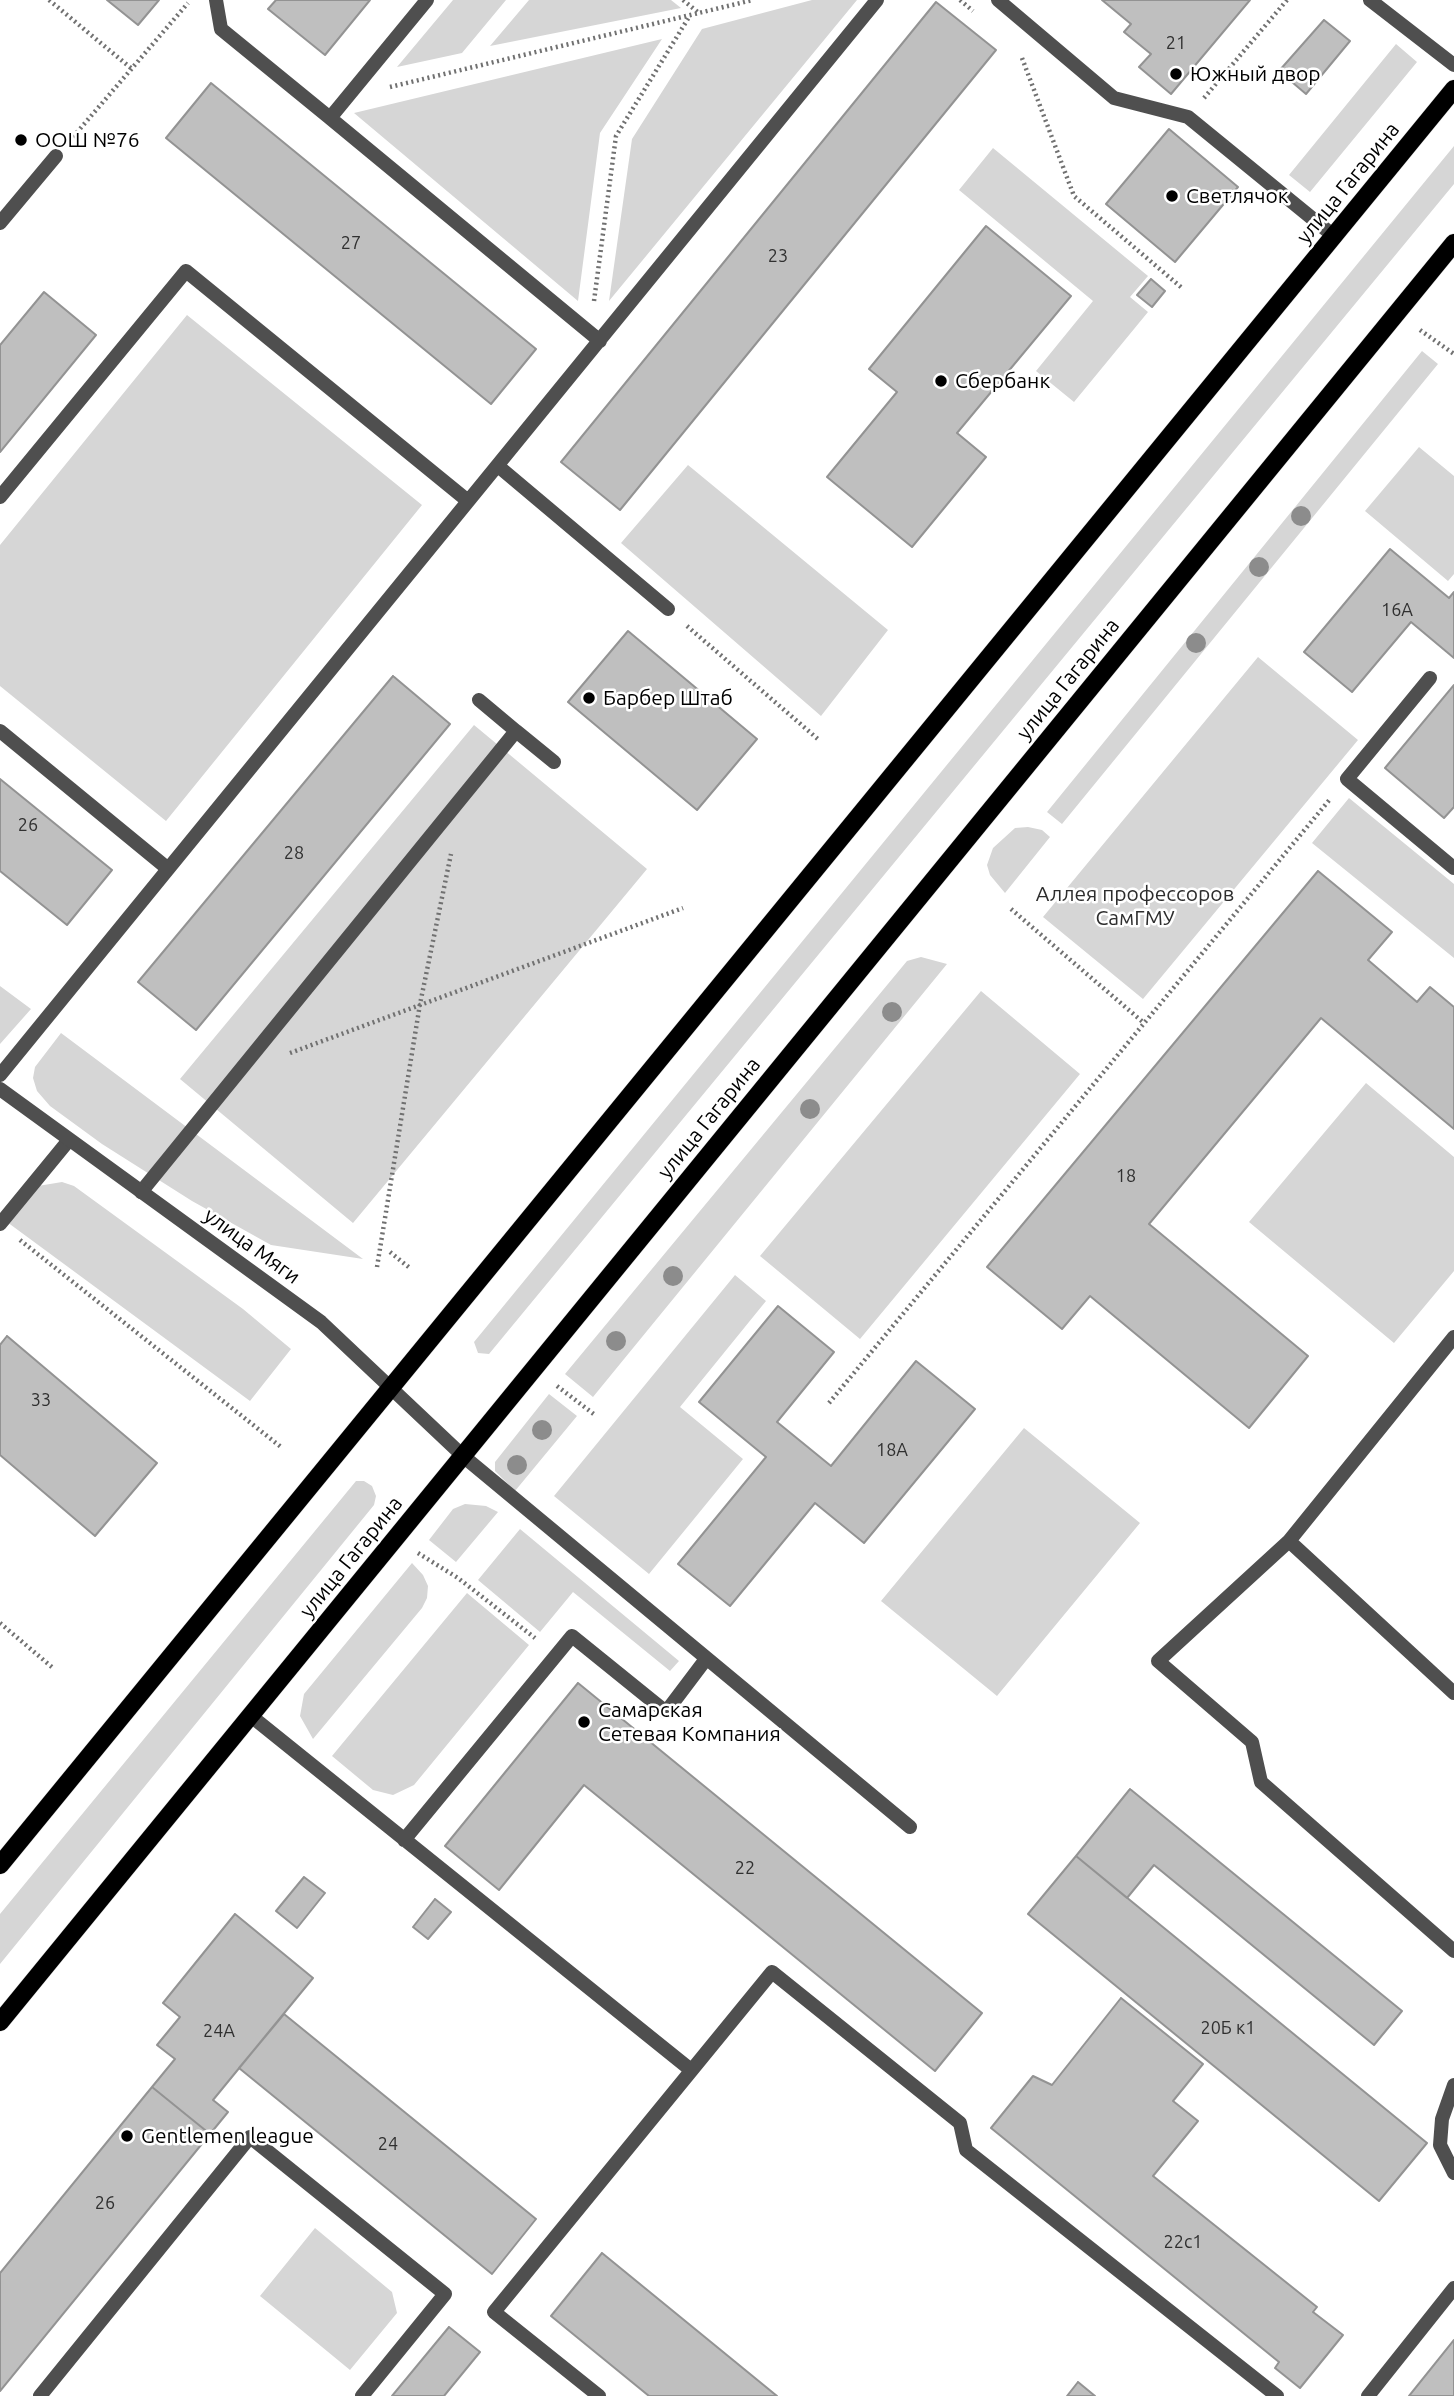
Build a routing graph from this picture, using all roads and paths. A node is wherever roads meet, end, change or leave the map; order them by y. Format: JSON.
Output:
{"nodes":[{"id":1,"x":49,"y":0,"type":"edge"},
{"id":2,"x":216,"y":0,"type":"edge"},
{"id":3,"x":427,"y":0,"type":"edge"},
{"id":4,"x":683,"y":0,"type":"edge"},
{"id":5,"x":753,"y":0,"type":"edge"},
{"id":6,"x":877,"y":0,"type":"edge"},
{"id":7,"x":960,"y":0,"type":"edge"},
{"id":8,"x":998,"y":0,"type":"edge"},
{"id":9,"x":1287,"y":0,"type":"edge"},
{"id":10,"x":1370,"y":0,"type":"edge"},
{"id":11,"x":700,"y":14,"type":"junction"},
{"id":12,"x":690,"y":17,"type":"junction"},
{"id":13,"x":980,"y":17,"type":"dead end"},
{"id":14,"x":221,"y":29,"type":"junction"},
{"id":15,"x":1020,"y":50,"type":"dead end"},
{"id":16,"x":1454,"y":65,"type":"edge"},
{"id":17,"x":132,"y":69,"type":"junction"},
{"id":18,"x":1454,"y":89,"type":"edge"},
{"id":19,"x":347,"y":97,"type":"junction"},
{"id":20,"x":1188,"y":117,"type":"junction"},
{"id":21,"x":330,"y":118,"type":"junction"},
{"id":22,"x":56,"y":156,"type":"joint"},
{"id":23,"x":0,"y":223,"type":"edge"},
{"id":24,"x":1335,"y":237,"type":"junction"},
{"id":25,"x":1452,"y":251,"type":"edge"},
{"id":26,"x":1182,"y":288,"type":"dead end"},
{"id":27,"x":1420,"y":330,"type":"dead end"},
{"id":28,"x":595,"y":337,"type":"junction"},
{"id":29,"x":1454,"y":354,"type":"edge"},
{"id":30,"x":498,"y":466,"type":"junction"},
{"id":31,"x":0,"y":497,"type":"edge"},
{"id":32,"x":468,"y":501,"type":"junction"},
{"id":33,"x":668,"y":610,"type":"joint"},
{"id":34,"x":1430,"y":678,"type":"dead end"},
{"id":35,"x":479,"y":700,"type":"dead end"},
{"id":36,"x":0,"y":731,"type":"edge"},
{"id":37,"x":516,"y":731,"type":"junction"},
{"id":38,"x":819,"y":740,"type":"dead end"},
{"id":39,"x":554,"y":762,"type":"dead end"},
{"id":40,"x":1347,"y":779,"type":"junction"},
{"id":41,"x":453,"y":847,"type":"dead end"},
{"id":42,"x":167,"y":868,"type":"junction"},
{"id":43,"x":1454,"y":868,"type":"edge"},
{"id":44,"x":683,"y":908,"type":"dead end"},
{"id":45,"x":1011,"y":909,"type":"dead end"},
{"id":46,"x":420,"y":1004,"type":"junction"},
{"id":47,"x":1144,"y":1023,"type":"junction"},
{"id":48,"x":237,"y":1072,"type":"junction"},
{"id":49,"x":0,"y":1075,"type":"edge"},
{"id":50,"x":0,"y":1089,"type":"edge"},
{"id":51,"x":69,"y":1140,"type":"junction"},
{"id":52,"x":141,"y":1192,"type":"junction"},
{"id":53,"x":0,"y":1224,"type":"edge"},
{"id":54,"x":390,"y":1252,"type":"dead end"},
{"id":55,"x":377,"y":1266,"type":"dead end"},
{"id":56,"x":411,"y":1269,"type":"dead end"},
{"id":57,"x":1454,"y":1337,"type":"edge"},
{"id":58,"x":547,"y":1378,"type":"dead end"},
{"id":59,"x":392,"y":1386,"type":"junction"},
{"id":60,"x":829,"y":1402,"type":"dead end"},
{"id":61,"x":594,"y":1415,"type":"dead end"},
{"id":62,"x":281,"y":1447,"type":"dead end"},
{"id":63,"x":463,"y":1456,"type":"junction"},
{"id":64,"x":1289,"y":1541,"type":"junction"},
{"id":65,"x":408,"y":1547,"type":"dead end"},
{"id":66,"x":0,"y":1623,"type":"edge"},
{"id":67,"x":557,"y":1656,"type":"junction"},
{"id":68,"x":706,"y":1660,"type":"junction"},
{"id":69,"x":53,"y":1668,"type":"dead end"},
{"id":70,"x":1454,"y":1693,"type":"edge"},
{"id":71,"x":251,"y":1716,"type":"junction"},
{"id":72,"x":910,"y":1827,"type":"dead end"},
{"id":73,"x":404,"y":1839,"type":"junction"},
{"id":74,"x":0,"y":1865,"type":"edge"},
{"id":75,"x":1454,"y":1951,"type":"edge"},
{"id":76,"x":0,"y":2022,"type":"edge"},
{"id":77,"x":691,"y":2070,"type":"junction"},
{"id":78,"x":1454,"y":2085,"type":"edge"},
{"id":79,"x":1454,"y":2173,"type":"edge"},
{"id":80,"x":1454,"y":2288,"type":"edge"},
{"id":81,"x":40,"y":2396,"type":"edge"},
{"id":82,"x":362,"y":2396,"type":"edge"},
{"id":83,"x":598,"y":2396,"type":"edge"},
{"id":84,"x":1277,"y":2396,"type":"edge"},
{"id":85,"x":1368,"y":2396,"type":"edge"}],
"edges":[{"from":1,"to":17,"type":"path"},
{"from":2,"to":14,"type":"street"},
{"from":3,"to":19,"type":"street"},
{"from":4,"to":11,"type":"path"},
{"from":5,"to":11,"type":"path"},
{"from":6,"to":28,"type":"street"},
{"from":7,"to":13,"type":"path"},
{"from":8,"to":20,"type":"street"},
{"from":9,"to":20,"type":"path"},
{"from":10,"to":16,"type":"street"},
{"from":11,"to":12,"type":"path"},
{"from":12,"to":19,"type":"path"},
{"from":12,"to":28,"type":"path"},
{"from":14,"to":17,"type":"path"},
{"from":14,"to":21,"type":"street"},
{"from":15,"to":26,"type":"path"},
{"from":17,"to":22,"type":"path"},
{"from":18,"to":24,"type":"main road","name":"улица Гагарина"},
{"from":19,"to":21,"type":"street"},
{"from":20,"to":24,"type":"street"},
{"from":21,"to":28,"type":"street"},
{"from":22,"to":23,"type":"street"},
{"from":24,"to":59,"type":"main road","name":"улица Гагарина"},
{"from":25,"to":63,"type":"main road","name":"улица Гагарина"},
{"from":27,"to":29,"type":"path"},
{"from":28,"to":30,"type":"street"},
{"from":30,"to":32,"type":"street"},
{"from":30,"to":33,"type":"street"},
{"from":31,"to":32,"type":"street"},
{"from":32,"to":42,"type":"street"},
{"from":33,"to":38,"type":"path"},
{"from":34,"to":40,"type":"street"},
{"from":35,"to":37,"type":"street"},
{"from":36,"to":42,"type":"street"},
{"from":37,"to":39,"type":"street"},
{"from":37,"to":48,"type":"street"},
{"from":40,"to":43,"type":"street"},
{"from":40,"to":47,"type":"path"},
{"from":41,"to":46,"type":"path"},
{"from":42,"to":49,"type":"street"},
{"from":44,"to":46,"type":"path"},
{"from":45,"to":47,"type":"path"},
{"from":46,"to":48,"type":"path"},
{"from":46,"to":55,"type":"path"},
{"from":47,"to":60,"type":"path"},
{"from":48,"to":52,"type":"street"},
{"from":50,"to":51,"type":"street","name":"улица Мяги"},
{"from":51,"to":52,"type":"street","name":"улица Мяги"},
{"from":51,"to":53,"type":"street"},
{"from":52,"to":59,"type":"street","name":"улица Мяги"},
{"from":53,"to":62,"type":"path"},
{"from":54,"to":56,"type":"path"},
{"from":57,"to":64,"type":"street"},
{"from":58,"to":61,"type":"path"},
{"from":59,"to":63,"type":"street","name":"улица Мяги"},
{"from":59,"to":74,"type":"main road","name":"улица Гагарина"},
{"from":63,"to":68,"type":"street","name":"улица Мяги"},
{"from":63,"to":71,"type":"main road","name":"улица Гагарина"},
{"from":64,"to":70,"type":"street"},
{"from":64,"to":75,"type":"street"},
{"from":65,"to":67,"type":"path"},
{"from":66,"to":69,"type":"path"},
{"from":67,"to":68,"type":"street"},
{"from":67,"to":73,"type":"street"},
{"from":68,"to":72,"type":"street","name":"улица Мяги"},
{"from":71,"to":73,"type":"street"},
{"from":71,"to":76,"type":"main road","name":"улица Гагарина"},
{"from":73,"to":77,"type":"street"},
{"from":77,"to":83,"type":"street"},
{"from":77,"to":84,"type":"street"},
{"from":78,"to":79,"type":"street"},
{"from":80,"to":85,"type":"street"},
{"from":81,"to":82,"type":"street"}]}
